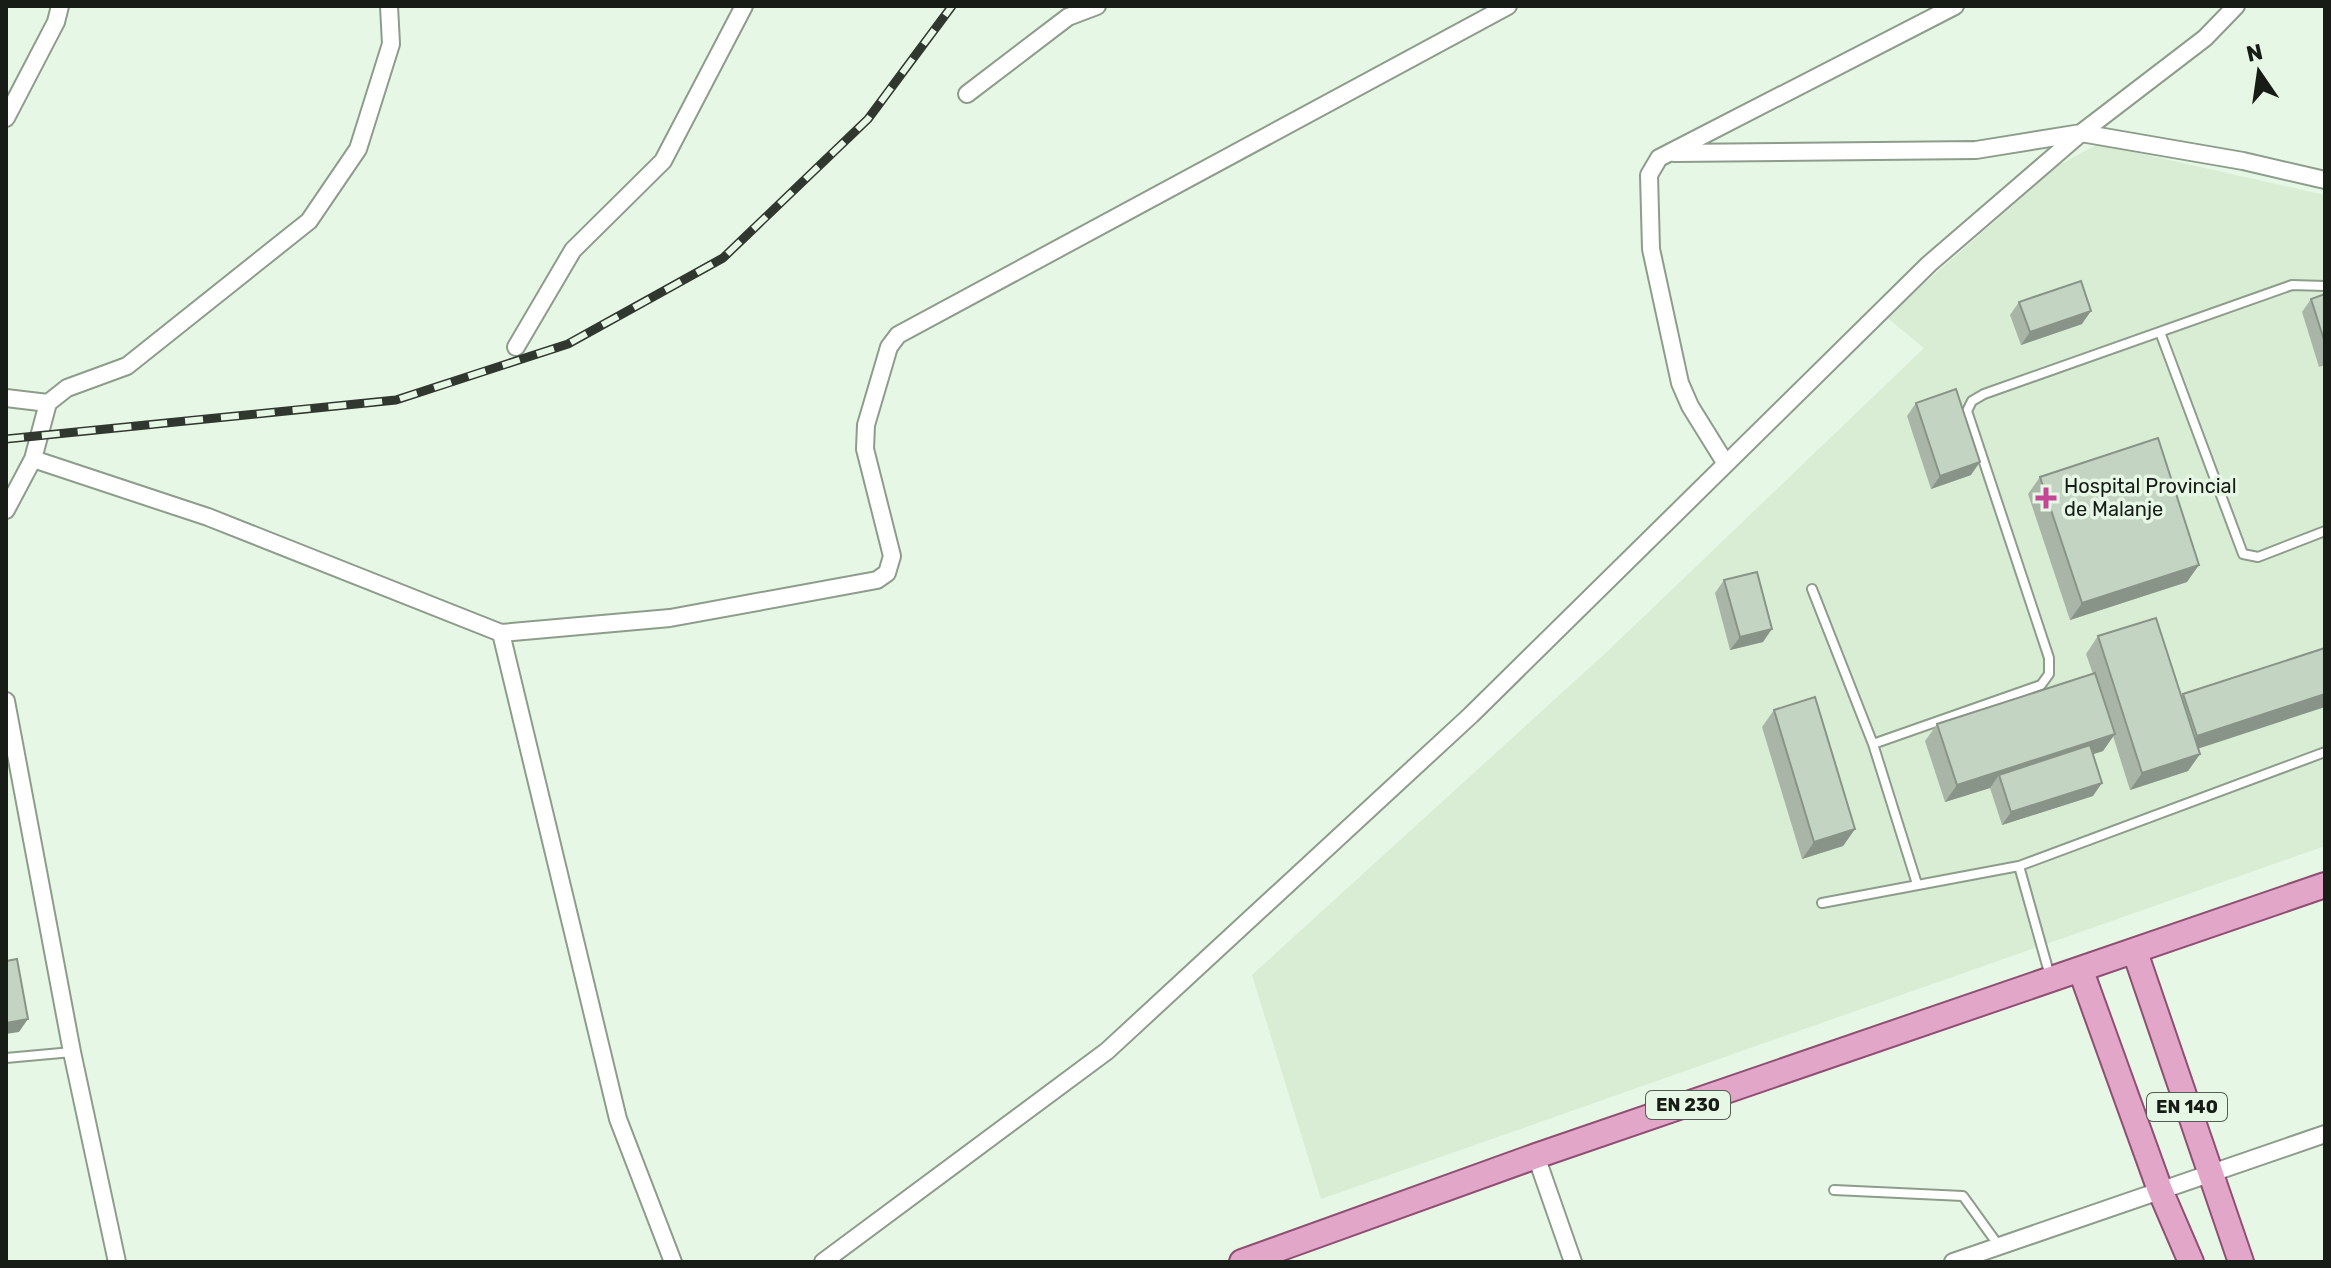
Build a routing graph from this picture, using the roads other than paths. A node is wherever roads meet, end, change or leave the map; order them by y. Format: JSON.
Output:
{"nodes":[{"id":1,"x":60,"y":6,"type":"edge"},
{"id":2,"x":389,"y":6,"type":"edge"},
{"id":3,"x":744,"y":6,"type":"edge"},
{"id":4,"x":1097,"y":6,"type":"edge"},
{"id":5,"x":1508,"y":6,"type":"edge"},
{"id":6,"x":1955,"y":6,"type":"edge"},
{"id":7,"x":2236,"y":6,"type":"edge"},
{"id":8,"x":967,"y":94,"type":"dead end"},
{"id":9,"x":6,"y":118,"type":"edge"},
{"id":10,"x":2081,"y":133,"type":"junction"},
{"id":11,"x":1674,"y":153,"type":"junction"},
{"id":12,"x":2325,"y":180,"type":"edge"},
{"id":13,"x":2325,"y":286,"type":"edge"},
{"id":14,"x":2160,"y":332,"type":"junction"},
{"id":15,"x":516,"y":347,"type":"dead end"},
{"id":16,"x":6,"y":398,"type":"edge"},
{"id":17,"x":48,"y":403,"type":"junction"},
{"id":18,"x":33,"y":459,"type":"junction"},
{"id":19,"x":1726,"y":464,"type":"junction"},
{"id":20,"x":6,"y":510,"type":"edge"},
{"id":21,"x":2325,"y":531,"type":"edge"},
{"id":22,"x":1812,"y":589,"type":"dead end"},
{"id":23,"x":501,"y":633,"type":"junction"},
{"id":24,"x":6,"y":701,"type":"edge"},
{"id":25,"x":1873,"y":744,"type":"junction"},
{"id":26,"x":2325,"y":752,"type":"edge"},
{"id":27,"x":2019,"y":866,"type":"junction"},
{"id":28,"x":1917,"y":884,"type":"junction"},
{"id":29,"x":2325,"y":885,"type":"edge"},
{"id":30,"x":1822,"y":903,"type":"dead end"},
{"id":31,"x":2135,"y":952,"type":"junction"},
{"id":32,"x":2081,"y":971,"type":"junction"},
{"id":33,"x":2052,"y":981,"type":"junction"},
{"id":34,"x":72,"y":1052,"type":"junction"},
{"id":35,"x":6,"y":1058,"type":"edge"},
{"id":36,"x":2325,"y":1134,"type":"edge"},
{"id":37,"x":1536,"y":1156,"type":"junction"},
{"id":38,"x":2210,"y":1176,"type":"junction"},
{"id":39,"x":1834,"y":1190,"type":"dead end"},
{"id":40,"x":2160,"y":1190,"type":"junction"},
{"id":41,"x":1999,"y":1246,"type":"junction"},
{"id":42,"x":117,"y":1262,"type":"edge"},
{"id":43,"x":673,"y":1262,"type":"edge"},
{"id":44,"x":823,"y":1262,"type":"edge"},
{"id":45,"x":1242,"y":1262,"type":"edge"},
{"id":46,"x":1573,"y":1262,"type":"edge"},
{"id":47,"x":1953,"y":1262,"type":"edge"},
{"id":48,"x":2191,"y":1262,"type":"edge"},
{"id":49,"x":2241,"y":1262,"type":"edge"}],
"edges":[{"from":1,"to":9,"type":"street"},
{"from":2,"to":17,"type":"street"},
{"from":3,"to":15,"type":"street"},
{"from":4,"to":8,"type":"street"},
{"from":5,"to":23,"type":"street"},
{"from":6,"to":11,"type":"street"},
{"from":7,"to":10,"type":"street"},
{"from":10,"to":11,"type":"street"},
{"from":10,"to":12,"type":"street"},
{"from":10,"to":19,"type":"street"},
{"from":11,"to":19,"type":"street"},
{"from":13,"to":14,"type":"lane"},
{"from":14,"to":21,"type":"lane"},
{"from":14,"to":25,"type":"lane"},
{"from":16,"to":17,"type":"street"},
{"from":17,"to":18,"type":"street"},
{"from":18,"to":20,"type":"street"},
{"from":18,"to":23,"type":"street"},
{"from":19,"to":44,"type":"street"},
{"from":22,"to":25,"type":"lane"},
{"from":23,"to":43,"type":"street"},
{"from":24,"to":34,"type":"street"},
{"from":25,"to":28,"type":"lane"},
{"from":26,"to":27,"type":"lane"},
{"from":27,"to":28,"type":"lane"},
{"from":27,"to":33,"type":"lane"},
{"from":28,"to":30,"type":"lane"},
{"from":29,"to":31,"type":"main road","number":"EN 230"},
{"from":31,"to":32,"type":"main road","number":"EN 230"},
{"from":31,"to":38,"type":"main road","number":"EN 140"},
{"from":32,"to":33,"type":"main road","number":"EN 230"},
{"from":32,"to":40,"type":"main road","number":"EN 140"},
{"from":33,"to":37,"type":"main road","number":"EN 230"},
{"from":34,"to":35,"type":"lane"},
{"from":34,"to":42,"type":"street"},
{"from":36,"to":38,"type":"street"},
{"from":37,"to":45,"type":"main road","number":"EN 230"},
{"from":37,"to":46,"type":"street"},
{"from":38,"to":40,"type":"street"},
{"from":38,"to":49,"type":"main road","number":"EN 140"},
{"from":39,"to":41,"type":"lane"},
{"from":40,"to":41,"type":"street"},
{"from":40,"to":48,"type":"main road","number":"EN 140"},
{"from":41,"to":47,"type":"street"}]}
